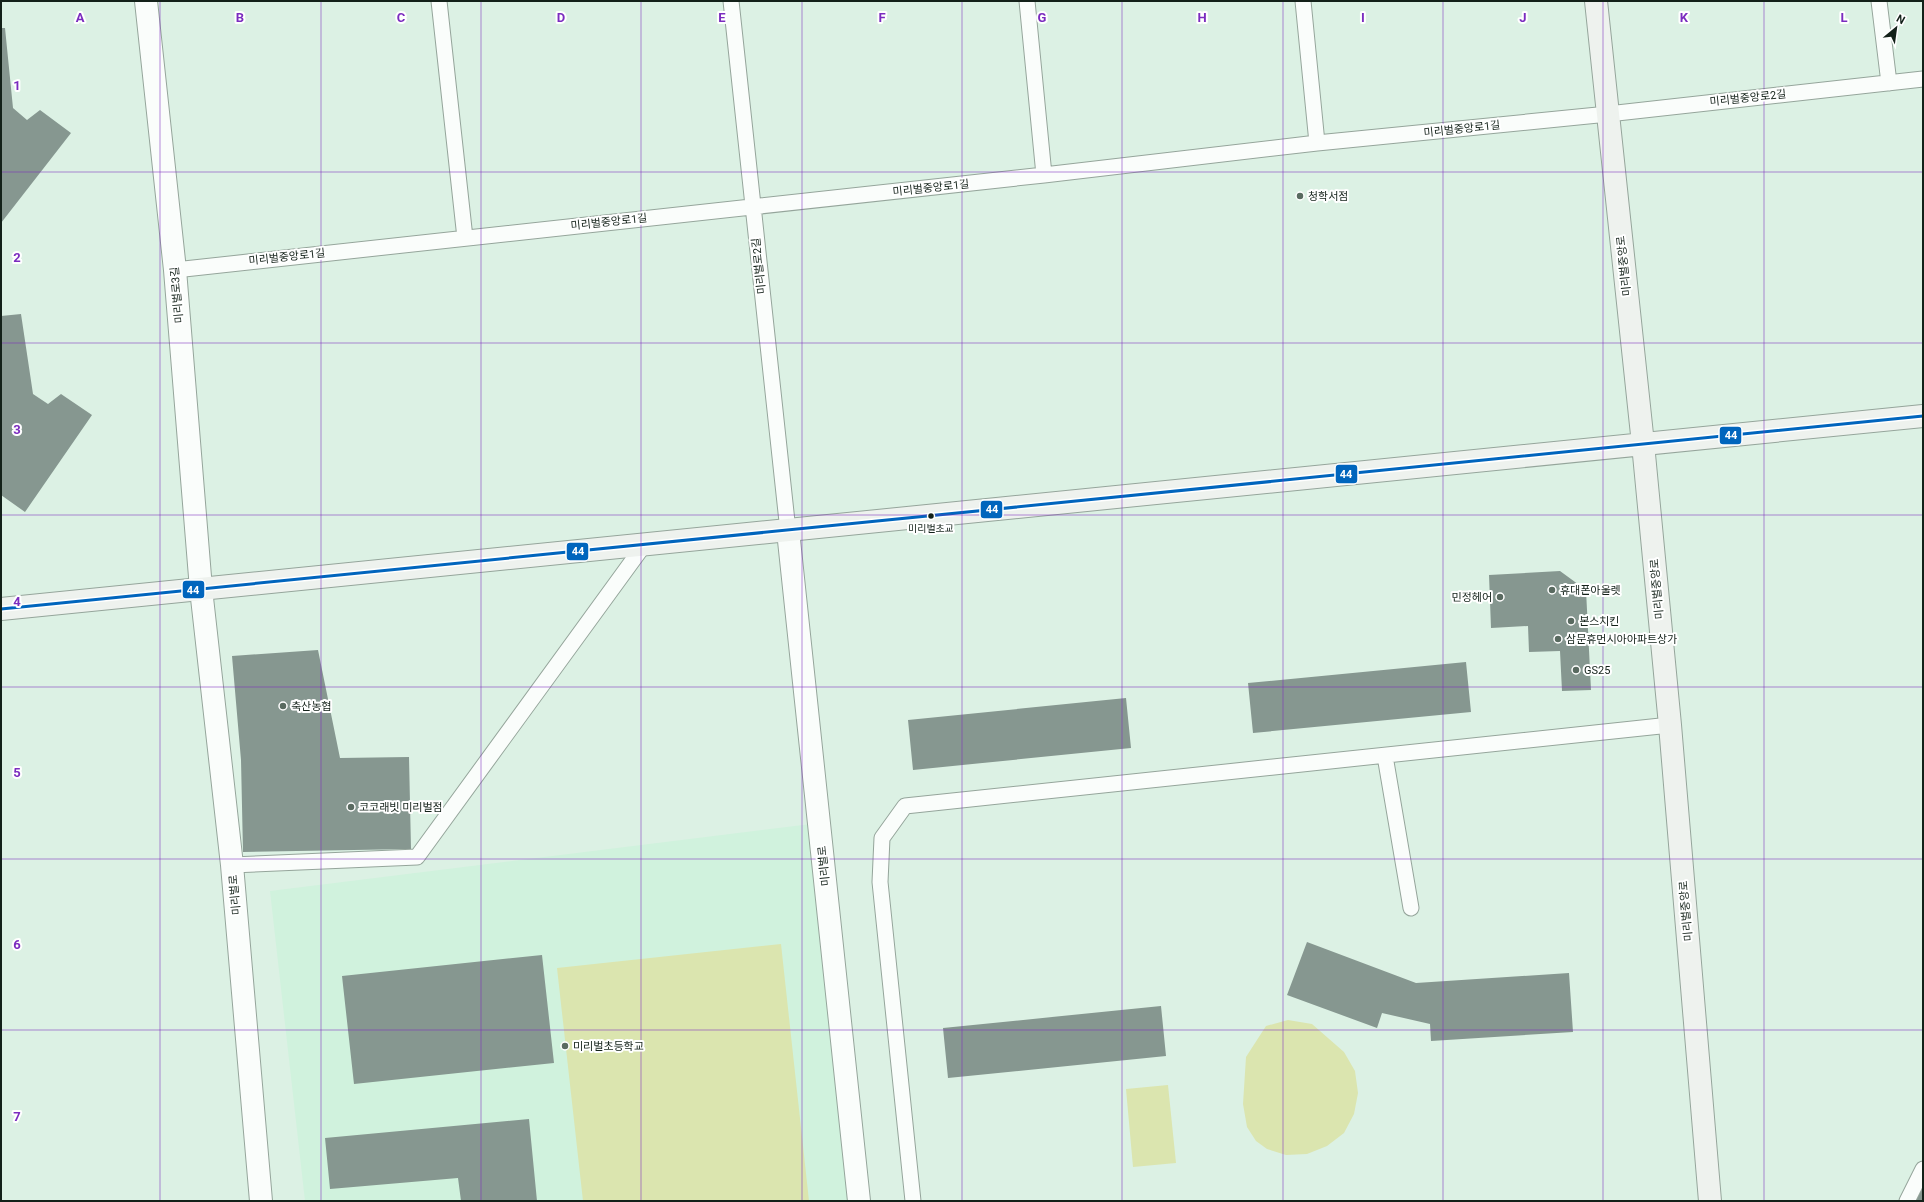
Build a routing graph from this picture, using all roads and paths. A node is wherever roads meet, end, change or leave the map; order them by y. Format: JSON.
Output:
{"nodes":[{"id":1,"x":146,"y":1,"type":"edge"},
{"id":2,"x":439,"y":1,"type":"edge"},
{"id":3,"x":731,"y":1,"type":"edge"},
{"id":4,"x":1027,"y":1,"type":"edge"},
{"id":5,"x":1303,"y":1,"type":"edge"},
{"id":6,"x":1596,"y":1,"type":"edge"},
{"id":7,"x":1880,"y":1,"type":"edge"},
{"id":8,"x":1923,"y":79,"type":"edge"},
{"id":9,"x":1888,"y":83,"type":"junction"},
{"id":10,"x":1608,"y":114,"type":"junction"},
{"id":11,"x":1317,"y":143,"type":"junction"},
{"id":12,"x":1044,"y":176,"type":"junction"},
{"id":13,"x":753,"y":207,"type":"junction"},
{"id":14,"x":465,"y":238,"type":"junction"},
{"id":15,"x":174,"y":270,"type":"junction"},
{"id":16,"x":1923,"y":416,"type":"edge"},
{"id":17,"x":1643,"y":444,"type":"junction"},
{"id":18,"x":788,"y":530,"type":"junction"},
{"id":19,"x":644,"y":545,"type":"junction"},
{"id":20,"x":201,"y":589,"type":"junction"},
{"id":21,"x":1,"y":609,"type":"edge"},
{"id":22,"x":1670,"y":725,"type":"junction"},
{"id":23,"x":1385,"y":756,"type":"junction"},
{"id":24,"x":232,"y":865,"type":"junction"},
{"id":25,"x":1410,"y":908,"type":"dead end"},
{"id":26,"x":1923,"y":1169,"type":"edge"},
{"id":27,"x":261,"y":1201,"type":"edge"},
{"id":28,"x":859,"y":1201,"type":"edge"},
{"id":29,"x":913,"y":1201,"type":"edge"},
{"id":30,"x":1710,"y":1201,"type":"edge"},
{"id":31,"x":1907,"y":1201,"type":"edge"}],
"edges":[{"from":1,"to":15,"type":"street","name":"미리벌로3길"},
{"from":2,"to":14,"type":"lane"},
{"from":3,"to":13,"type":"lane","name":"미리벌로2길"},
{"from":4,"to":12,"type":"lane"},
{"from":5,"to":11,"type":"lane"},
{"from":6,"to":10,"type":"street","name":"미리벌중앙로"},
{"from":7,"to":9,"type":"lane"},
{"from":8,"to":9,"type":"lane","name":"미리벌중앙로2길"},
{"from":9,"to":10,"type":"lane","name":"미리벌중앙로2길"},
{"from":10,"to":11,"type":"lane","name":"미리벌중앙로1길"},
{"from":10,"to":17,"type":"street","name":"미리벌중앙로"},
{"from":11,"to":12,"type":"lane","name":"미리벌중앙로1길"},
{"from":12,"to":13,"type":"lane","name":"미리벌중앙로1길"},
{"from":13,"to":14,"type":"lane","name":"미리벌중앙로1길"},
{"from":13,"to":18,"type":"lane","name":"미리벌로2길"},
{"from":14,"to":15,"type":"lane","name":"미리벌중앙로1길"},
{"from":15,"to":20,"type":"street","name":"미리벌로3길"},
{"from":16,"to":17,"type":"street"},
{"from":17,"to":18,"type":"street"},
{"from":17,"to":22,"type":"street","name":"미리벌중앙로"},
{"from":18,"to":19,"type":"street"},
{"from":18,"to":28,"type":"street","name":"미리벌로"},
{"from":19,"to":20,"type":"street"},
{"from":19,"to":24,"type":"lane"},
{"from":20,"to":21,"type":"street"},
{"from":20,"to":24,"type":"street","name":"미리벌로"},
{"from":22,"to":23,"type":"lane"},
{"from":22,"to":30,"type":"street","name":"미리벌중앙로"},
{"from":23,"to":25,"type":"lane"},
{"from":23,"to":29,"type":"lane"},
{"from":24,"to":27,"type":"street","name":"미리벌로"},
{"from":26,"to":31,"type":"lane"}]}
